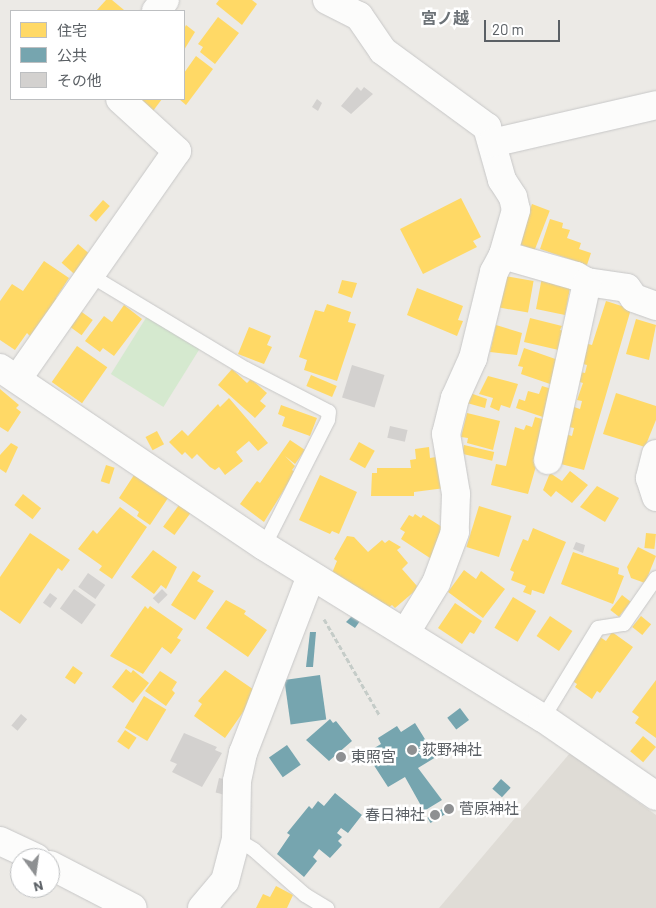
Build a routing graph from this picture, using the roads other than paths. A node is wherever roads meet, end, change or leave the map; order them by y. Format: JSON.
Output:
{"nodes":[{"id":1,"x":165,"y":0,"type":"edge"},
{"id":2,"x":327,"y":0,"type":"edge"},
{"id":3,"x":157,"y":10,"type":"edge"},
{"id":4,"x":121,"y":100,"type":"edge"},
{"id":5,"x":656,"y":105,"type":"edge"},
{"id":6,"x":492,"y":143,"type":"junction"},
{"id":7,"x":503,"y":254,"type":"junction"},
{"id":8,"x":90,"y":275,"type":"junction"},
{"id":9,"x":586,"y":282,"type":"junction"},
{"id":10,"x":627,"y":288,"type":"junction"},
{"id":11,"x":656,"y":288,"type":"edge"},
{"id":12,"x":656,"y":306,"type":"edge"},
{"id":13,"x":9,"y":373,"type":"edge"},
{"id":14,"x":656,"y":454,"type":"edge"},
{"id":15,"x":548,"y":460,"type":"dead end"},
{"id":16,"x":656,"y":497,"type":"edge"},
{"id":17,"x":264,"y":546,"type":"junction"},
{"id":18,"x":656,"y":578,"type":"edge"},
{"id":19,"x":308,"y":582,"type":"junction"},
{"id":20,"x":406,"y":632,"type":"junction"},
{"id":21,"x":543,"y":718,"type":"junction"},
{"id":22,"x":656,"y":796,"type":"edge"},
{"id":23,"x":236,"y":839,"type":"junction"},
{"id":24,"x":0,"y":841,"type":"edge"},
{"id":25,"x":15,"y":848,"type":"edge"},
{"id":26,"x":60,"y":870,"type":"edge"},
{"id":27,"x":133,"y":908,"type":"edge"},
{"id":28,"x":202,"y":908,"type":"edge"},
{"id":29,"x":327,"y":908,"type":"edge"}],
"edges":[{"from":1,"to":3,"type":"street"},
{"from":2,"to":6,"type":"street"},
{"from":4,"to":8,"type":"street"},
{"from":5,"to":6,"type":"street"},
{"from":6,"to":7,"type":"street"},
{"from":7,"to":9,"type":"street"},
{"from":7,"to":20,"type":"street"},
{"from":8,"to":13,"type":"street"},
{"from":8,"to":17,"type":"lane"},
{"from":9,"to":10,"type":"street"},
{"from":9,"to":15,"type":"street"},
{"from":10,"to":11,"type":"street"},
{"from":10,"to":12,"type":"street"},
{"from":13,"to":17,"type":"street"},
{"from":14,"to":16,"type":"street"},
{"from":17,"to":19,"type":"street"},
{"from":18,"to":21,"type":"lane"},
{"from":19,"to":20,"type":"street"},
{"from":19,"to":23,"type":"street"},
{"from":20,"to":21,"type":"street"},
{"from":21,"to":22,"type":"street"},
{"from":23,"to":28,"type":"street"},
{"from":23,"to":29,"type":"lane"},
{"from":24,"to":25,"type":"street"},
{"from":26,"to":27,"type":"street"}]}
